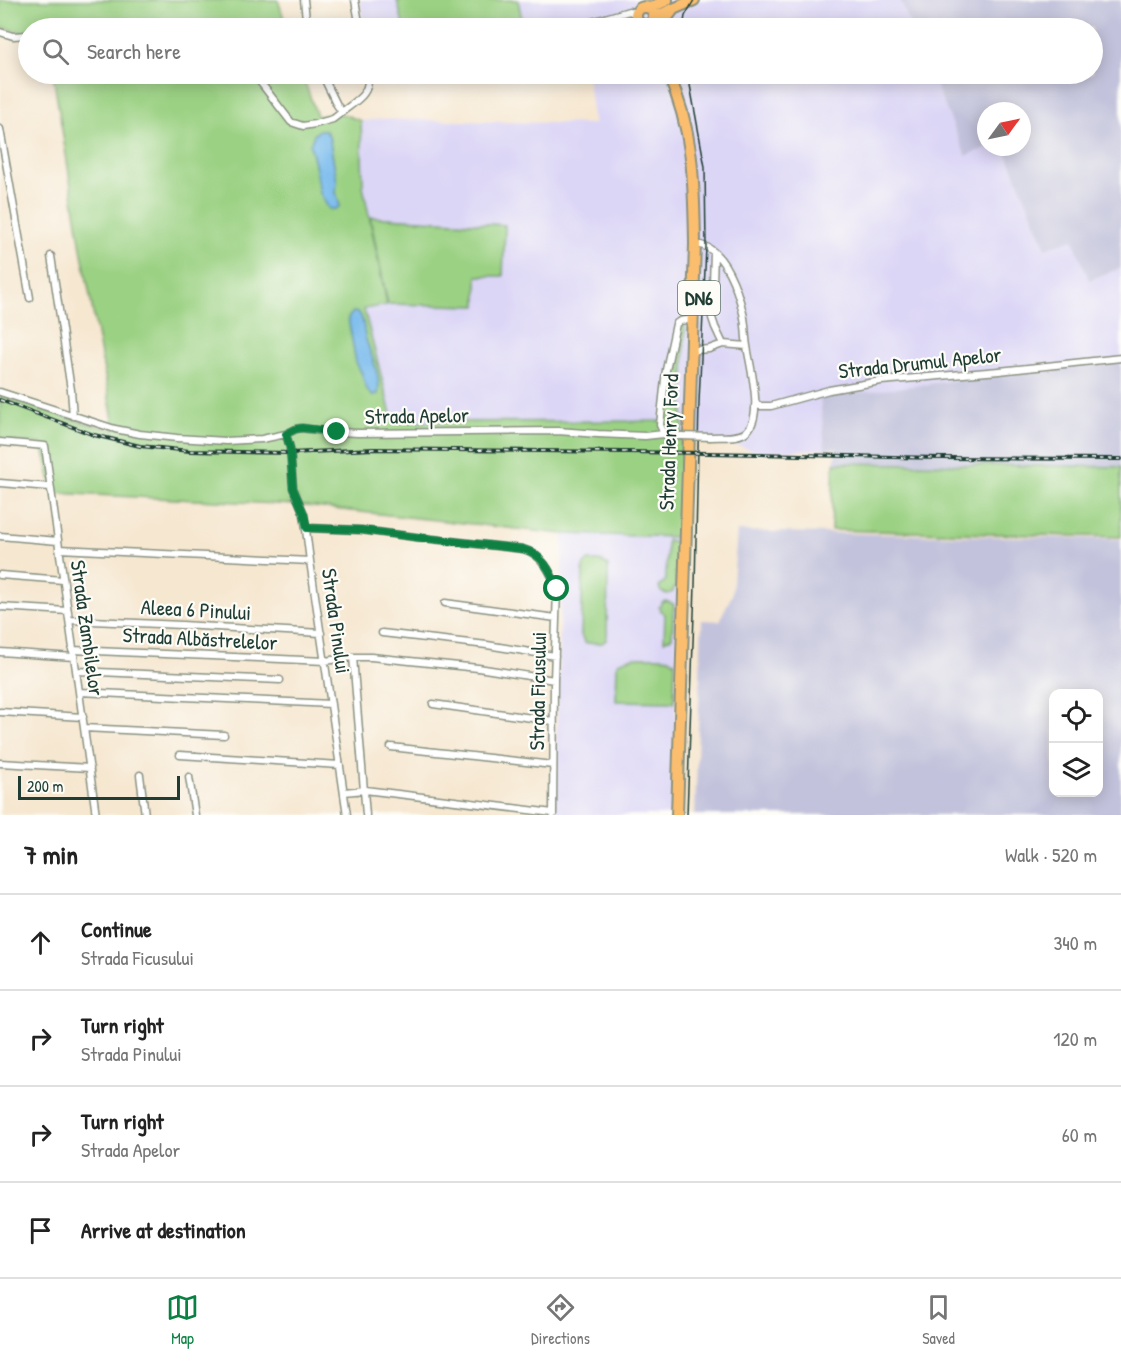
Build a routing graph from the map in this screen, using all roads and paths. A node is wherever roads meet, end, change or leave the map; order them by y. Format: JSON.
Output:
{"nodes":[{"id":1,"x":304,"y":0,"type":"edge"},
{"id":2,"x":355,"y":0,"type":"edge"},
{"id":3,"x":632,"y":0,"type":"edge"},
{"id":4,"x":666,"y":0,"type":"edge"},
{"id":5,"x":694,"y":0,"type":"edge"},
{"id":6,"x":648,"y":16,"type":"edge"},
{"id":7,"x":307,"y":18,"type":"edge"},
{"id":8,"x":358,"y":18,"type":"edge"},
{"id":9,"x":605,"y":18,"type":"edge"},
{"id":10,"x":667,"y":18,"type":"edge"},
{"id":11,"x":0,"y":32,"type":"edge"},
{"id":12,"x":18,"y":36,"type":"edge"},
{"id":13,"x":262,"y":84,"type":"edge"},
{"id":14,"x":327,"y":84,"type":"edge"},
{"id":15,"x":368,"y":84,"type":"edge"},
{"id":16,"x":672,"y":84,"type":"edge"},
{"id":17,"x":678,"y":84,"type":"edge"},
{"id":18,"x":342,"y":112,"type":"junction"},
{"id":19,"x":0,"y":129,"type":"edge"},
{"id":20,"x":701,"y":245,"type":"junction"},
{"id":21,"x":714,"y":252,"type":"junction"},
{"id":22,"x":51,"y":256,"type":"dead end"},
{"id":23,"x":30,"y":298,"type":"dead end"},
{"id":24,"x":693,"y":320,"type":"junction"},
{"id":25,"x":723,"y":344,"type":"junction"},
{"id":26,"x":747,"y":346,"type":"junction"},
{"id":27,"x":698,"y":350,"type":"junction"},
{"id":28,"x":1121,"y":358,"type":"edge"},
{"id":29,"x":0,"y":392,"type":"edge"},
{"id":30,"x":757,"y":404,"type":"junction"},
{"id":31,"x":74,"y":416,"type":"junction"},
{"id":32,"x":286,"y":434,"type":"junction"},
{"id":33,"x":664,"y":434,"type":"junction"},
{"id":34,"x":0,"y":442,"type":"edge"},
{"id":35,"x":0,"y":483,"type":"edge"},
{"id":36,"x":50,"y":487,"type":"junction"},
{"id":37,"x":307,"y":528,"type":"junction"},
{"id":38,"x":0,"y":536,"type":"edge"},
{"id":39,"x":58,"y":541,"type":"junction"},
{"id":40,"x":59,"y":549,"type":"junction"},
{"id":41,"x":310,"y":561,"type":"junction"},
{"id":42,"x":0,"y":575,"type":"edge"},
{"id":43,"x":63,"y":580,"type":"junction"},
{"id":44,"x":445,"y":603,"type":"dead end"},
{"id":45,"x":0,"y":607,"type":"edge"},
{"id":46,"x":68,"y":611,"type":"junction"},
{"id":47,"x":556,"y":618,"type":"junction"},
{"id":48,"x":69,"y":620,"type":"junction"},
{"id":49,"x":321,"y":633,"type":"junction"},
{"id":50,"x":382,"y":633,"type":"dead end"},
{"id":51,"x":0,"y":652,"type":"edge"},
{"id":52,"x":73,"y":653,"type":"junction"},
{"id":53,"x":555,"y":656,"type":"junction"},
{"id":54,"x":353,"y":657,"type":"junction"},
{"id":55,"x":325,"y":661,"type":"junction"},
{"id":56,"x":76,"y":672,"type":"junction"},
{"id":57,"x":280,"y":680,"type":"dead end"},
{"id":58,"x":554,"y":680,"type":"junction"},
{"id":59,"x":79,"y":692,"type":"junction"},
{"id":60,"x":331,"y":704,"type":"junction"},
{"id":61,"x":433,"y":704,"type":"dead end"},
{"id":62,"x":0,"y":712,"type":"edge"},
{"id":63,"x":83,"y":717,"type":"junction"},
{"id":64,"x":553,"y":721,"type":"junction"},
{"id":65,"x":84,"y":728,"type":"junction"},
{"id":66,"x":224,"y":735,"type":"dead end"},
{"id":67,"x":391,"y":747,"type":"dead end"},
{"id":68,"x":180,"y":755,"type":"dead end"},
{"id":69,"x":0,"y":763,"type":"edge"},
{"id":70,"x":340,"y":765,"type":"junction"},
{"id":71,"x":554,"y":765,"type":"junction"},
{"id":72,"x":90,"y":768,"type":"junction"},
{"id":73,"x":140,"y":776,"type":"dead end"},
{"id":74,"x":189,"y":777,"type":"dead end"},
{"id":75,"x":365,"y":790,"type":"junction"},
{"id":76,"x":344,"y":792,"type":"junction"},
{"id":77,"x":553,"y":814,"type":"edge"},
{"id":78,"x":96,"y":815,"type":"edge"},
{"id":79,"x":145,"y":815,"type":"edge"},
{"id":80,"x":195,"y":815,"type":"edge"},
{"id":81,"x":347,"y":815,"type":"edge"},
{"id":82,"x":366,"y":815,"type":"edge"},
{"id":83,"x":677,"y":815,"type":"edge"},
{"id":84,"x":683,"y":815,"type":"edge"}],
"edges":[{"from":1,"to":7,"type":"street"},
{"from":2,"to":8,"type":"street"},
{"from":3,"to":6,"type":"main road"},
{"from":4,"to":6,"type":"main road"},
{"from":5,"to":10,"type":"main road"},
{"from":6,"to":9,"type":"street"},
{"from":11,"to":12,"type":"street"},
{"from":13,"to":18,"type":"street"},
{"from":14,"to":18,"type":"street"},
{"from":15,"to":18,"type":"street"},
{"from":16,"to":24,"type":"main road","name":"Strada Henry Ford","number":"DN6"},
{"from":17,"to":20,"type":"main road","name":"Strada Henry Ford","number":"DN6"},
{"from":19,"to":23,"type":"street"},
{"from":20,"to":21,"type":"street"},
{"from":20,"to":27,"type":"main road","name":"Strada Henry Ford","number":"DN6"},
{"from":21,"to":25,"type":"street"},
{"from":21,"to":26,"type":"street"},
{"from":22,"to":31,"type":"street"},
{"from":24,"to":33,"type":"street"},
{"from":24,"to":83,"type":"main road","name":"Strada Henry Ford","number":"DN6"},
{"from":25,"to":26,"type":"street"},
{"from":25,"to":27,"type":"street"},
{"from":26,"to":30,"type":"street"},
{"from":27,"to":84,"type":"main road","name":"Strada Henry Ford","number":"DN6"},
{"from":28,"to":30,"type":"street","name":"Strada Drumul Apelor"},
{"from":29,"to":31,"type":"street","name":"Strada Apelor"},
{"from":30,"to":33,"type":"street","name":"Strada Apelor","bridge":true},
{"from":31,"to":32,"type":"street","name":"Strada Apelor"},
{"from":32,"to":33,"type":"street","name":"Strada Apelor"},
{"from":32,"to":37,"type":"street","name":"Strada Pinului"},
{"from":34,"to":36,"type":"street","name":"Strada Zambilelor"},
{"from":35,"to":36,"type":"street"},
{"from":36,"to":39,"type":"street","name":"Strada Zambilelor"},
{"from":37,"to":41,"type":"street","name":"Strada Pinului"},
{"from":37,"to":47,"type":"street","name":"Strada Ficusului"},
{"from":38,"to":39,"type":"street"},
{"from":39,"to":40,"type":"street","name":"Strada Zambilelor"},
{"from":40,"to":41,"type":"street"},
{"from":40,"to":43,"type":"street","name":"Strada Zambilelor"},
{"from":41,"to":49,"type":"street","name":"Strada Pinului"},
{"from":42,"to":43,"type":"street"},
{"from":43,"to":46,"type":"street","name":"Strada Zambilelor"},
{"from":44,"to":47,"type":"street"},
{"from":45,"to":46,"type":"street"},
{"from":46,"to":48,"type":"street","name":"Strada Zambilelor"},
{"from":47,"to":53,"type":"street","name":"Strada Ficusului"},
{"from":48,"to":49,"type":"street","name":"Aleea 6 Pinului"},
{"from":48,"to":52,"type":"street","name":"Strada Zambilelor"},
{"from":49,"to":55,"type":"street","name":"Strada Pinului"},
{"from":50,"to":53,"type":"street"},
{"from":51,"to":52,"type":"street","name":"Strada Albăstrelelor"},
{"from":52,"to":55,"type":"street","name":"Strada Albăstrelelor"},
{"from":52,"to":56,"type":"street","name":"Strada Zambilelor"},
{"from":53,"to":58,"type":"street","name":"Strada Ficusului"},
{"from":54,"to":55,"type":"street","name":"Strada Albăstrelelor"},
{"from":54,"to":58,"type":"street","name":"Strada Albăstrelelor"},
{"from":54,"to":75,"type":"street"},
{"from":55,"to":60,"type":"street","name":"Strada Pinului"},
{"from":56,"to":57,"type":"street"},
{"from":56,"to":59,"type":"street","name":"Strada Zambilelor"},
{"from":58,"to":64,"type":"street","name":"Strada Ficusului"},
{"from":59,"to":60,"type":"street"},
{"from":59,"to":63,"type":"street","name":"Strada Zambilelor"},
{"from":60,"to":70,"type":"street","name":"Strada Pinului"},
{"from":61,"to":64,"type":"street"},
{"from":62,"to":63,"type":"street"},
{"from":63,"to":65,"type":"street","name":"Strada Zambilelor"},
{"from":64,"to":71,"type":"street","name":"Strada Ficusului"},
{"from":65,"to":66,"type":"street"},
{"from":65,"to":72,"type":"street","name":"Strada Zambilelor"},
{"from":67,"to":71,"type":"street"},
{"from":68,"to":70,"type":"street"},
{"from":69,"to":72,"type":"street"},
{"from":70,"to":76,"type":"street","name":"Strada Pinului"},
{"from":71,"to":77,"type":"street","name":"Strada Ficusului"},
{"from":72,"to":78,"type":"street","name":"Strada Zambilelor"},
{"from":73,"to":79,"type":"street"},
{"from":74,"to":80,"type":"street"},
{"from":75,"to":76,"type":"street"},
{"from":75,"to":77,"type":"street"},
{"from":75,"to":82,"type":"street"},
{"from":76,"to":81,"type":"street","name":"Strada Pinului"}]}
